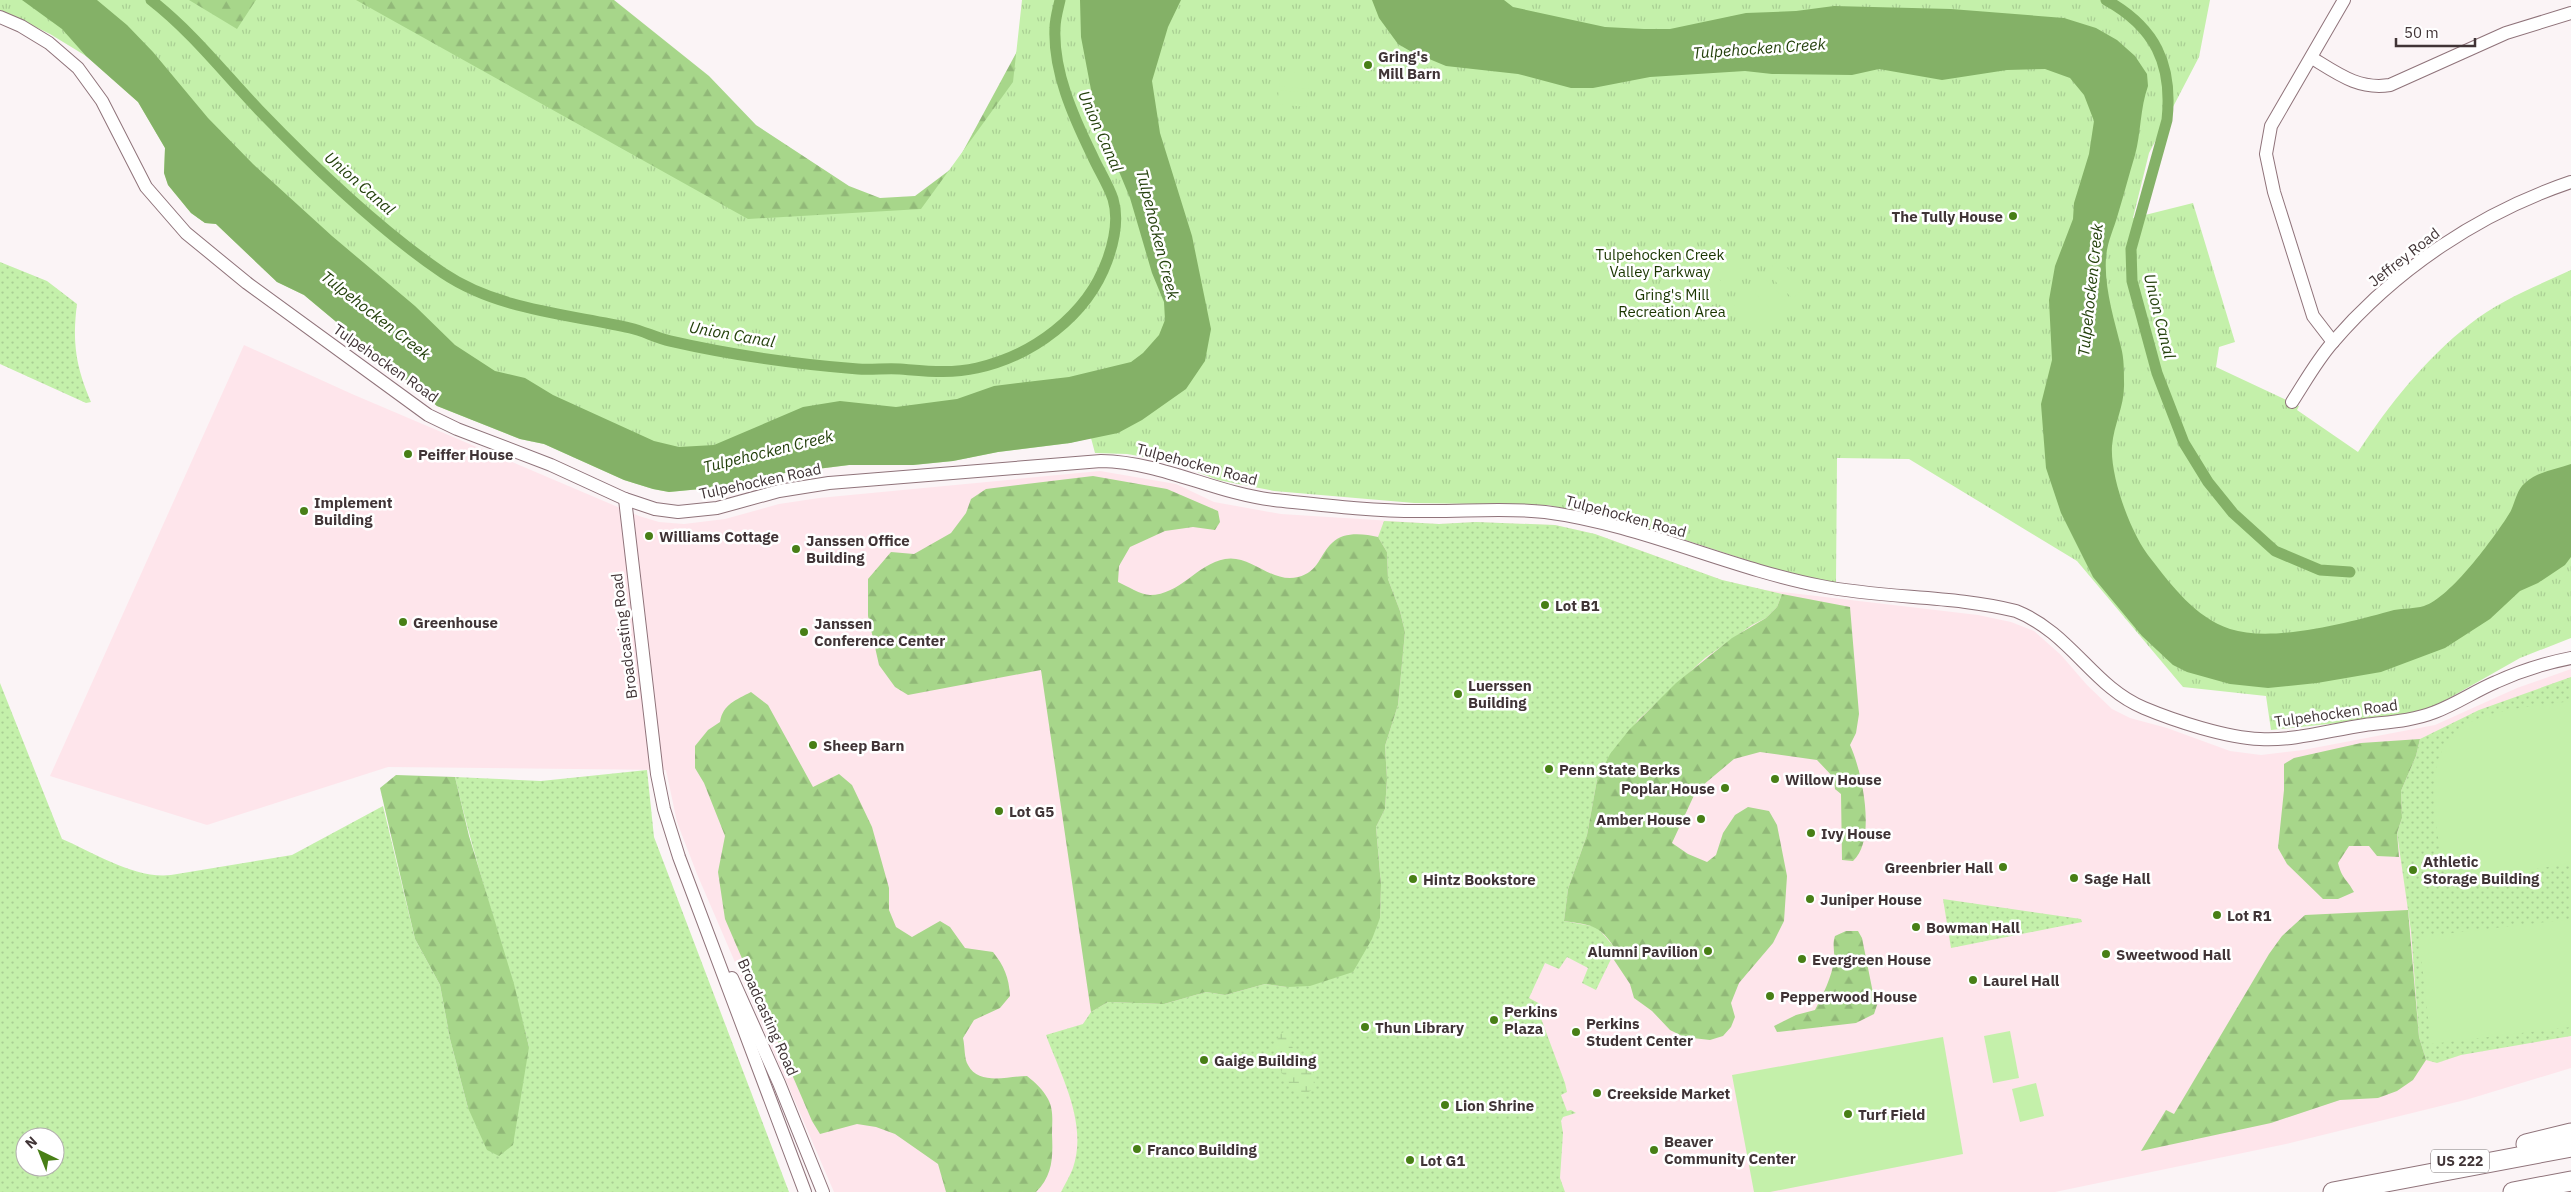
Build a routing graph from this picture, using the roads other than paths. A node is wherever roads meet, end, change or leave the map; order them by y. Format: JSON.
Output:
{"nodes":[{"id":1,"x":2344,"y":0,"type":"edge"},
{"id":2,"x":2571,"y":13,"type":"edge"},
{"id":3,"x":0,"y":18,"type":"edge"},
{"id":4,"x":2312,"y":58,"type":"junction"},
{"id":5,"x":2571,"y":182,"type":"edge"},
{"id":6,"x":2333,"y":342,"type":"junction"},
{"id":7,"x":2292,"y":402,"type":"dead end"},
{"id":8,"x":625,"y":499,"type":"junction"},
{"id":9,"x":2571,"y":658,"type":"edge"},
{"id":10,"x":679,"y":857,"type":"junction"},
{"id":11,"x":2571,"y":1133,"type":"edge"},
{"id":12,"x":2571,"y":1148,"type":"edge"},
{"id":13,"x":2571,"y":1181,"type":"edge"},
{"id":14,"x":2341,"y":1190,"type":"edge"},
{"id":15,"x":805,"y":1192,"type":"edge"},
{"id":16,"x":823,"y":1192,"type":"edge"},
{"id":17,"x":2513,"y":1192,"type":"edge"}],
"edges":[{"from":1,"to":4,"type":"street"},
{"from":2,"to":4,"type":"street"},
{"from":3,"to":8,"type":"street","name":"Tulpehocken Road"},
{"from":4,"to":6,"type":"street"},
{"from":5,"to":6,"type":"street","name":"Jeffrey Road"},
{"from":6,"to":7,"type":"street","name":"Jeffrey Road"},
{"from":8,"to":9,"type":"street","name":"Tulpehocken Road"},
{"from":8,"to":10,"type":"street","name":"Broadcasting Road"},
{"from":10,"to":15,"type":"street","name":"Broadcasting Road"},
{"from":10,"to":16,"type":"street","name":"Broadcasting Road"},
{"from":11,"to":14,"type":"highway","number":"US 222"},
{"from":12,"to":14,"type":"highway"},
{"from":13,"to":17,"type":"highway"}]}
